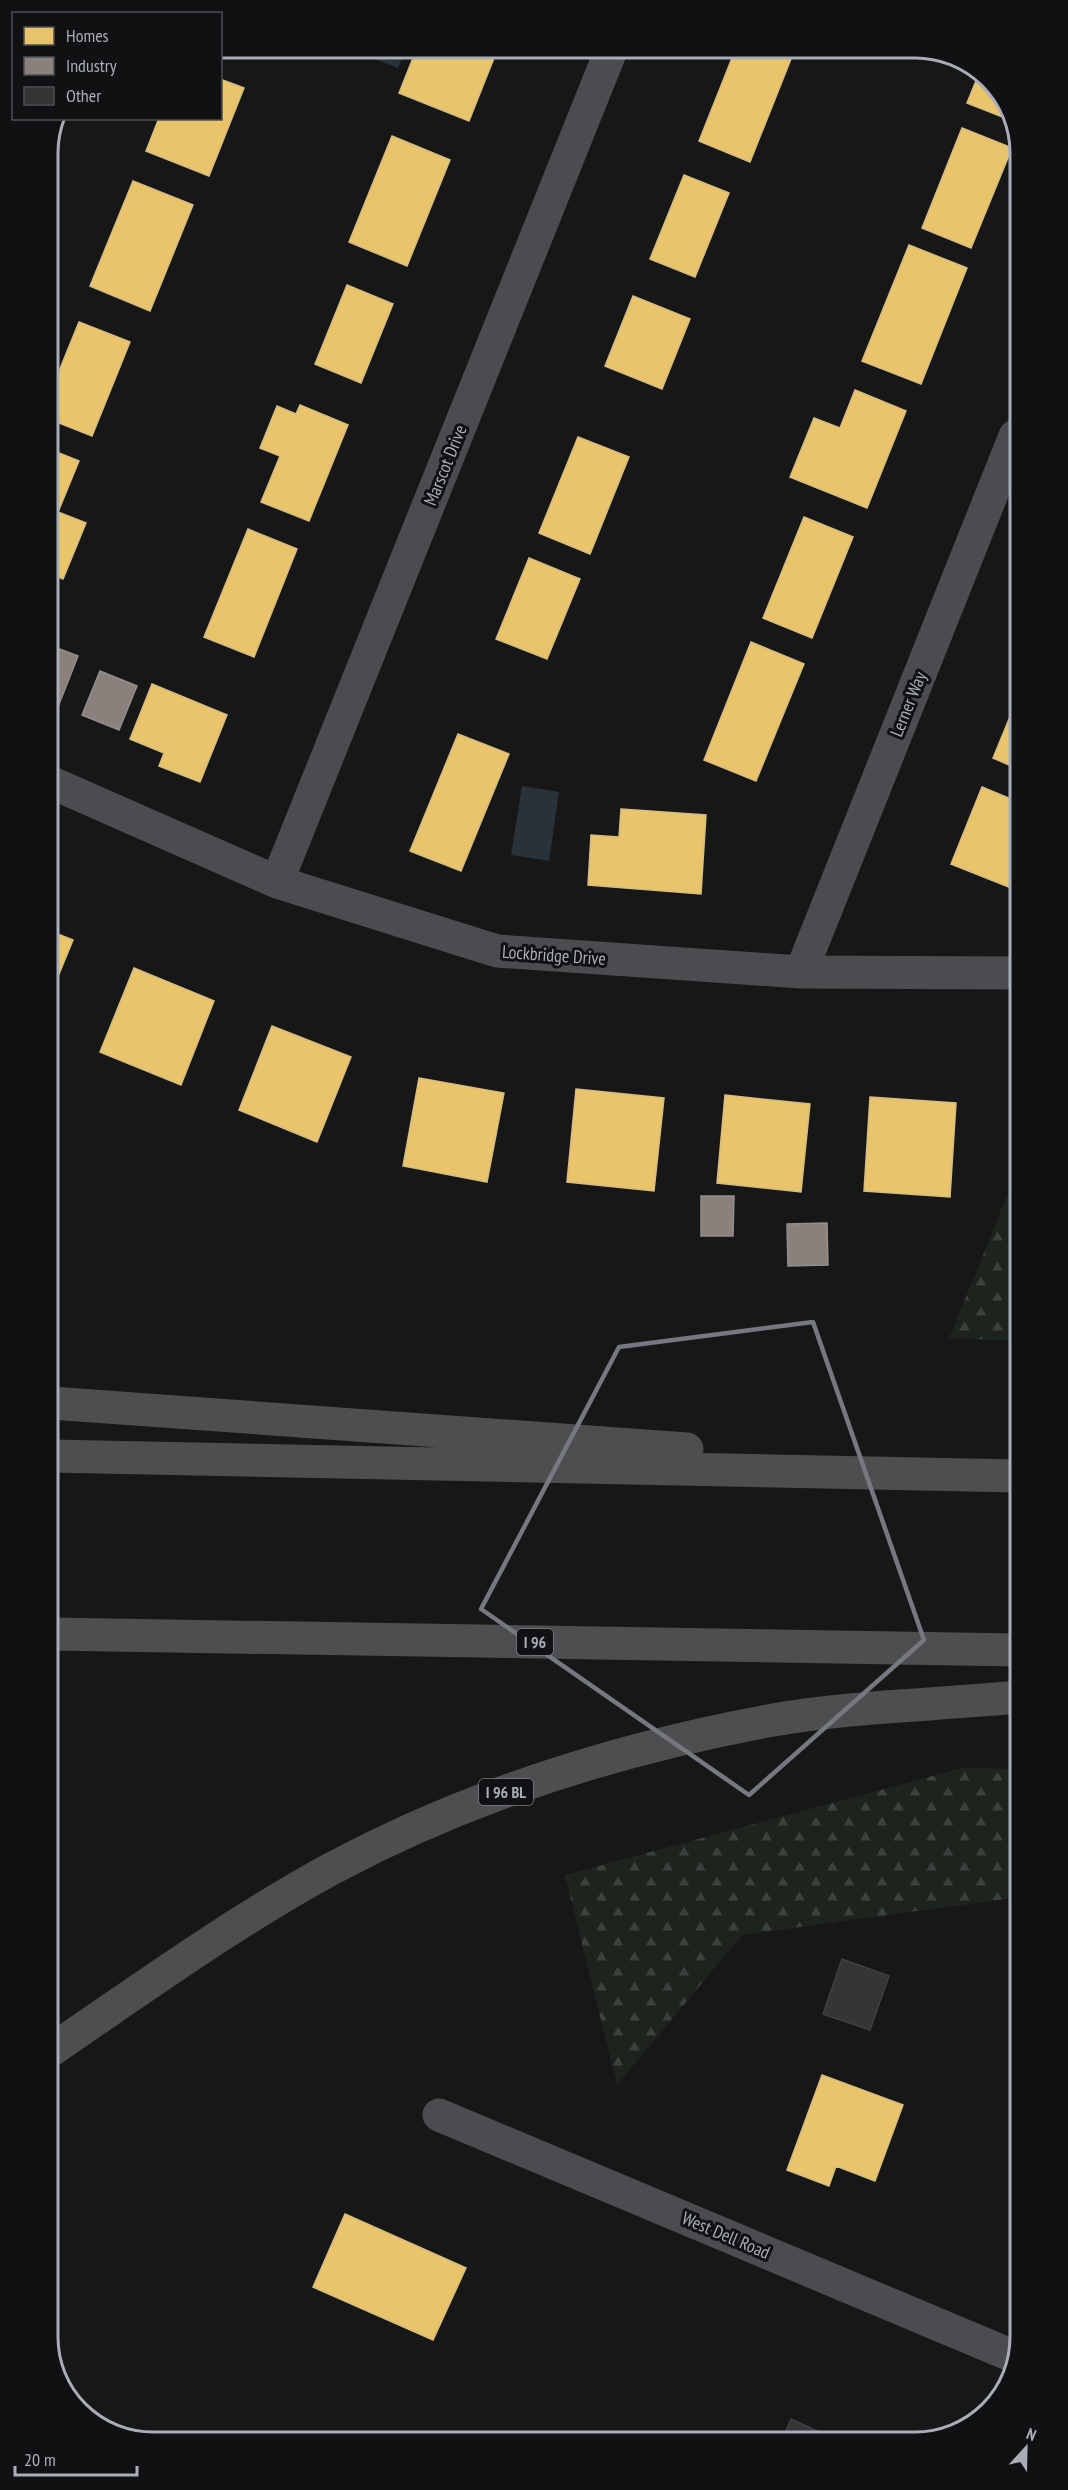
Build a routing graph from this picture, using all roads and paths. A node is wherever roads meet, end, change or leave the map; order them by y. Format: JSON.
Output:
{"nodes":[{"id":1,"x":608,"y":59,"type":"edge"},
{"id":2,"x":1010,"y":449,"type":"edge"},
{"id":3,"x":59,"y":786,"type":"edge"},
{"id":4,"x":277,"y":882,"type":"junction"},
{"id":5,"x":801,"y":972,"type":"junction"},
{"id":6,"x":1010,"y":973,"type":"edge"},
{"id":7,"x":58,"y":1404,"type":"edge"},
{"id":8,"x":58,"y":1456,"type":"edge"},
{"id":9,"x":1010,"y":1476,"type":"edge"},
{"id":10,"x":58,"y":1634,"type":"edge"},
{"id":11,"x":1010,"y":1650,"type":"edge"},
{"id":12,"x":1010,"y":1698,"type":"edge"},
{"id":13,"x":58,"y":2046,"type":"edge"},
{"id":14,"x":439,"y":2115,"type":"dead end"},
{"id":15,"x":1008,"y":2354,"type":"edge"}],
"edges":[{"from":1,"to":4,"type":"street","name":"Marscot Drive"},
{"from":2,"to":5,"type":"street","name":"Lerner Way"},
{"from":3,"to":4,"type":"street","name":"Lockbridge Drive"},
{"from":4,"to":5,"type":"street","name":"Lockbridge Drive"},
{"from":5,"to":6,"type":"street","name":"Lockbridge Drive"},
{"from":7,"to":9,"type":"highway"},
{"from":8,"to":9,"type":"highway"},
{"from":10,"to":11,"type":"highway","number":"I 96"},
{"from":12,"to":13,"type":"highway","number":"I 96 BL"},
{"from":14,"to":15,"type":"street","name":"West Dell Road"}]}
